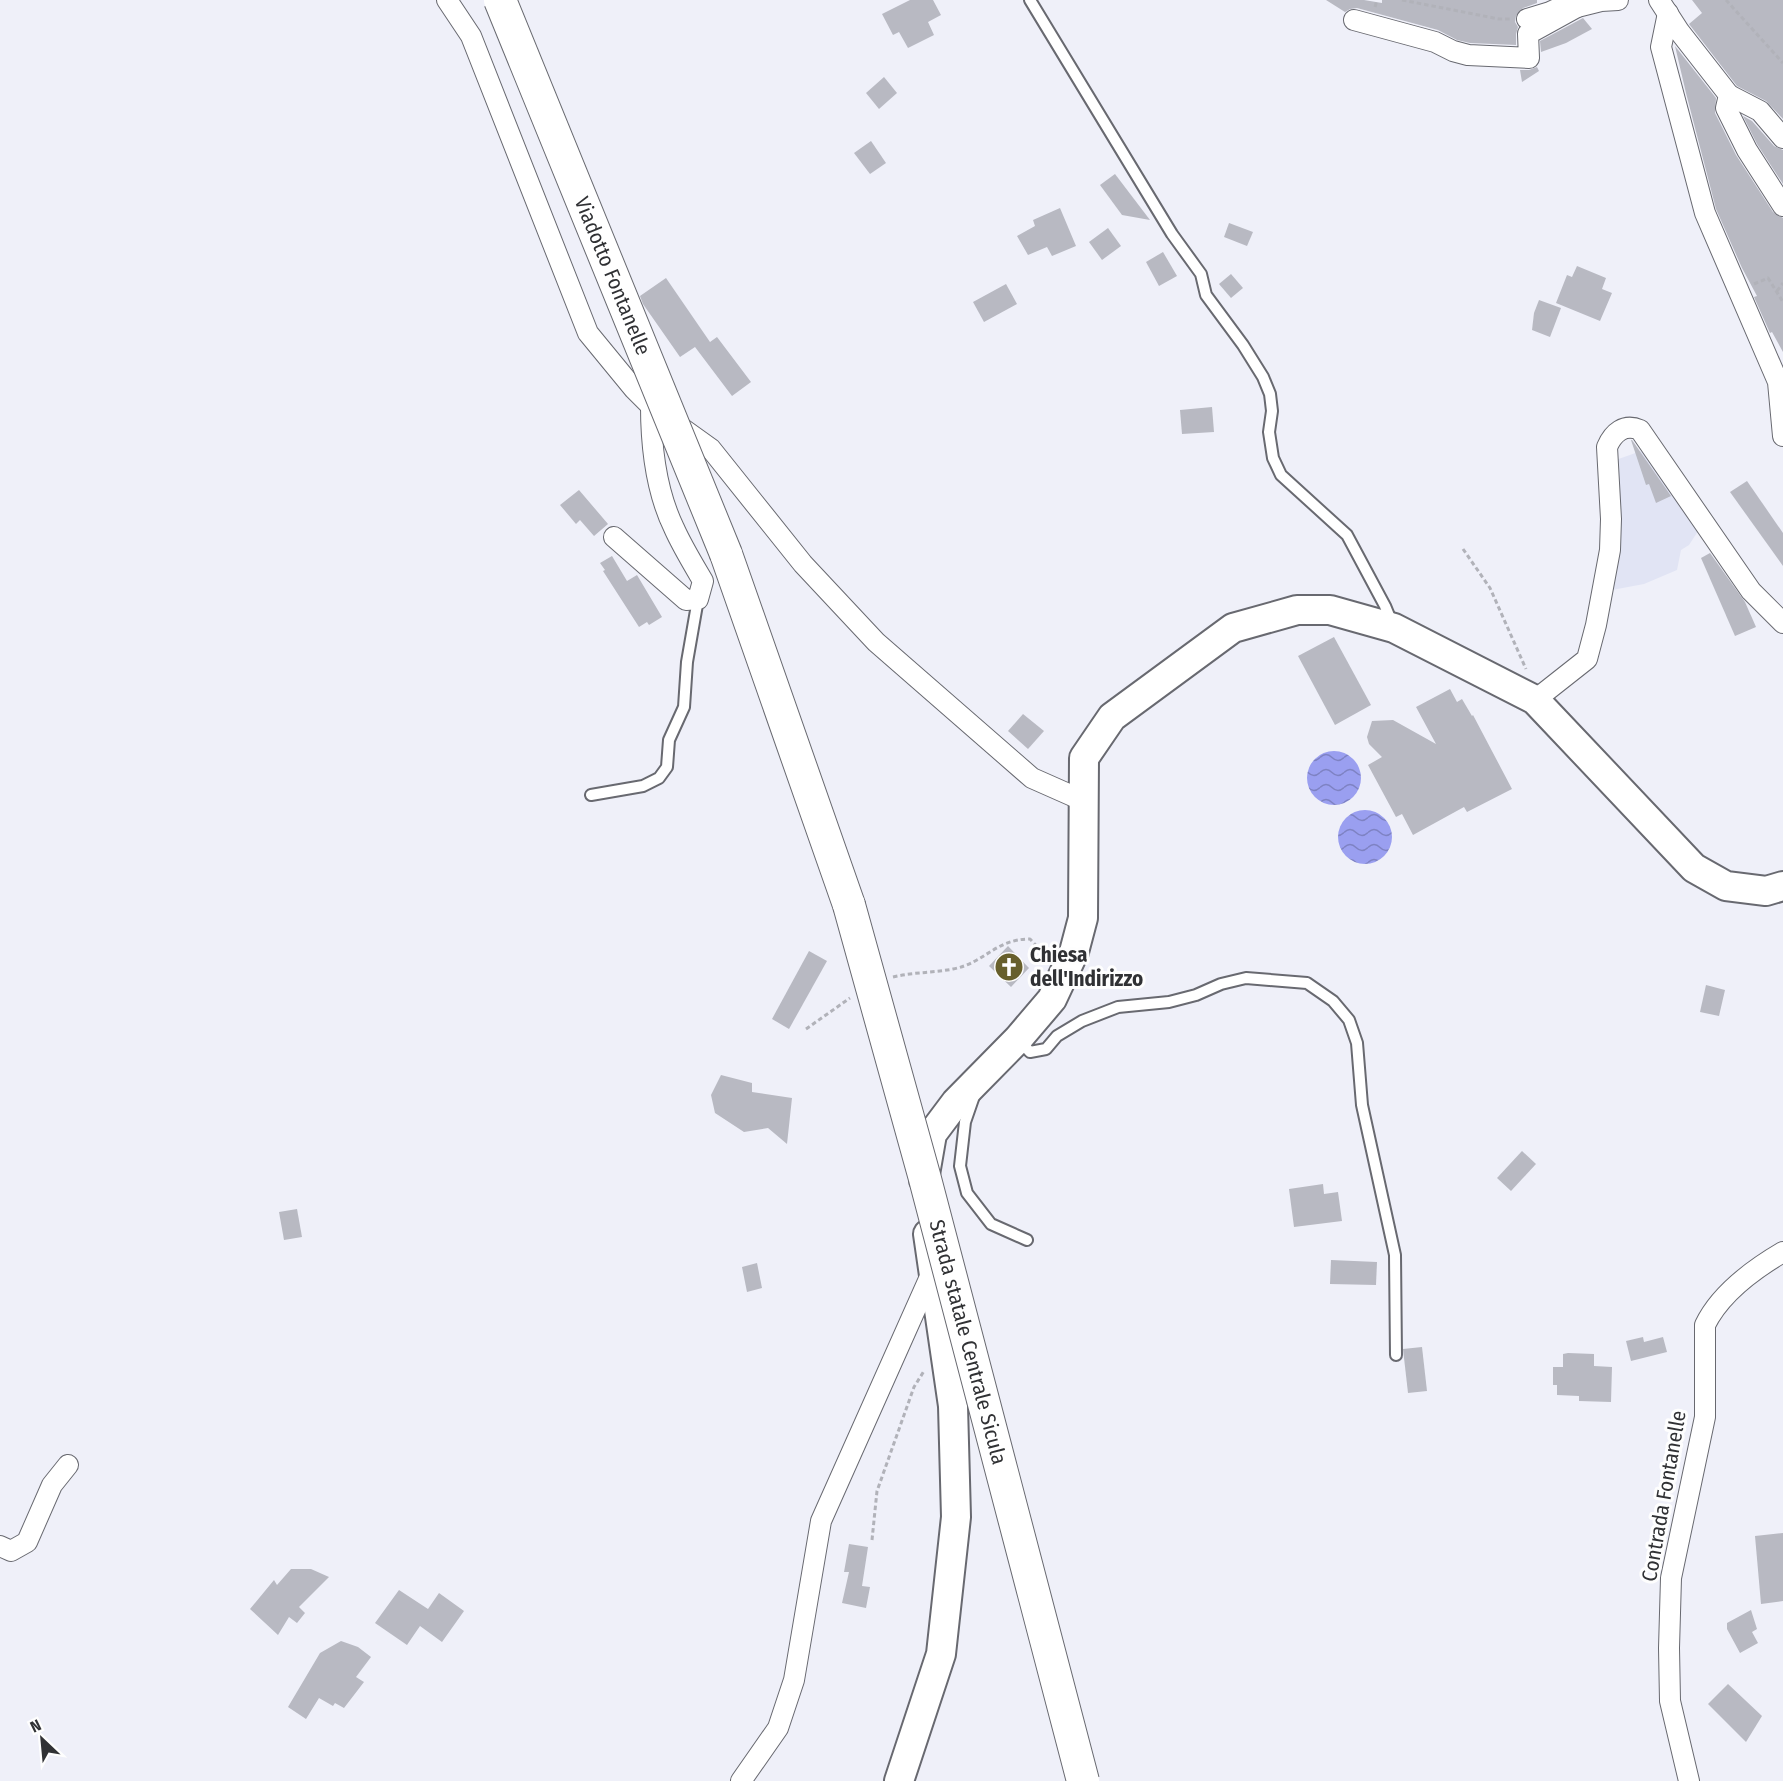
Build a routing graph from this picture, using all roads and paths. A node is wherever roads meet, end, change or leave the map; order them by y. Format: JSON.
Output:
{"nodes":[{"id":1,"x":447,"y":0,"type":"edge"},
{"id":2,"x":500,"y":0,"type":"edge"},
{"id":3,"x":1030,"y":0,"type":"edge"},
{"id":4,"x":1402,"y":0,"type":"edge"},
{"id":5,"x":1618,"y":0,"type":"edge"},
{"id":6,"x":1726,"y":0,"type":"edge"},
{"id":7,"x":1663,"y":6,"type":"edge"},
{"id":8,"x":1577,"y":7,"type":"junction"},
{"id":9,"x":1527,"y":19,"type":"joint"},
{"id":10,"x":1354,"y":20,"type":"dead end"},
{"id":11,"x":1783,"y":63,"type":"edge"},
{"id":12,"x":1729,"y":95,"type":"junction"},
{"id":13,"x":1783,"y":138,"type":"edge"},
{"id":14,"x":1783,"y":206,"type":"edge"},
{"id":15,"x":1768,"y":278,"type":"dead end"},
{"id":16,"x":1783,"y":283,"type":"edge"},
{"id":17,"x":1777,"y":291,"type":"junction"},
{"id":18,"x":1783,"y":302,"type":"edge"},
{"id":19,"x":651,"y":406,"type":"junction"},
{"id":20,"x":1783,"y":435,"type":"edge"},
{"id":21,"x":614,"y":537,"type":"dead end"},
{"id":22,"x":1462,"y":549,"type":"dead end"},
{"id":23,"x":698,"y":599,"type":"junction"},
{"id":24,"x":1783,"y":623,"type":"edge"},
{"id":25,"x":1394,"y":628,"type":"junction"},
{"id":26,"x":1529,"y":697,"type":"junction"},
{"id":27,"x":591,"y":795,"type":"dead end"},
{"id":28,"x":1084,"y":801,"type":"junction"},
{"id":29,"x":1783,"y":886,"type":"edge"},
{"id":30,"x":849,"y":905,"type":"joint"},
{"id":31,"x":1063,"y":975,"type":"junction"},
{"id":32,"x":888,"y":978,"type":"dead end"},
{"id":33,"x":857,"y":994,"type":"dead end"},
{"id":34,"x":806,"y":1029,"type":"dead end"},
{"id":35,"x":1018,"y":1039,"type":"junction"},
{"id":36,"x":981,"y":1076,"type":"junction"},
{"id":37,"x":1027,"y":1240,"type":"dead end"},
{"id":38,"x":1783,"y":1252,"type":"edge"},
{"id":39,"x":933,"y":1270,"type":"junction"},
{"id":40,"x":943,"y":1335,"type":"junction"},
{"id":41,"x":1396,"y":1355,"type":"dead end"},
{"id":42,"x":68,"y":1465,"type":"dead end"},
{"id":43,"x":872,"y":1539,"type":"dead end"},
{"id":44,"x":0,"y":1546,"type":"edge"},
{"id":45,"x":741,"y":1781,"type":"edge"},
{"id":46,"x":899,"y":1781,"type":"edge"},
{"id":47,"x":1083,"y":1781,"type":"edge"},
{"id":48,"x":1689,"y":1781,"type":"edge"}],
"edges":[{"from":1,"to":19,"type":"street"},
{"from":2,"to":30,"type":"main road","name":"Viadotto Fontanelle","bridge":true},
{"from":3,"to":25,"type":"lane"},
{"from":4,"to":9,"type":"path"},
{"from":5,"to":8,"type":"street"},
{"from":6,"to":11,"type":"path"},
{"from":7,"to":12,"type":"street"},
{"from":7,"to":20,"type":"street"},
{"from":8,"to":9,"type":"street"},
{"from":8,"to":10,"type":"street"},
{"from":12,"to":13,"type":"street"},
{"from":12,"to":14,"type":"street"},
{"from":15,"to":17,"type":"path"},
{"from":16,"to":17,"type":"path"},
{"from":17,"to":18,"type":"path"},
{"from":19,"to":23,"type":"street"},
{"from":19,"to":28,"type":"street"},
{"from":21,"to":23,"type":"street"},
{"from":22,"to":26,"type":"path"},
{"from":23,"to":27,"type":"lane"},
{"from":24,"to":26,"type":"street"},
{"from":25,"to":26,"type":"main road"},
{"from":25,"to":28,"type":"main road"},
{"from":26,"to":29,"type":"main road"},
{"from":28,"to":31,"type":"main road"},
{"from":30,"to":47,"type":"main road","name":"Strada statale Centrale Sicula","bridge":true},
{"from":31,"to":32,"type":"path"},
{"from":31,"to":35,"type":"main road"},
{"from":33,"to":34,"type":"path"},
{"from":35,"to":36,"type":"main road"},
{"from":35,"to":41,"type":"lane"},
{"from":36,"to":37,"type":"lane"},
{"from":36,"to":39,"type":"main road"},
{"from":38,"to":48,"type":"street","name":"Contrada Fontanelle"},
{"from":39,"to":40,"type":"main road"},
{"from":39,"to":45,"type":"street"},
{"from":40,"to":43,"type":"path"},
{"from":40,"to":46,"type":"main road"},
{"from":42,"to":44,"type":"street"}]}
